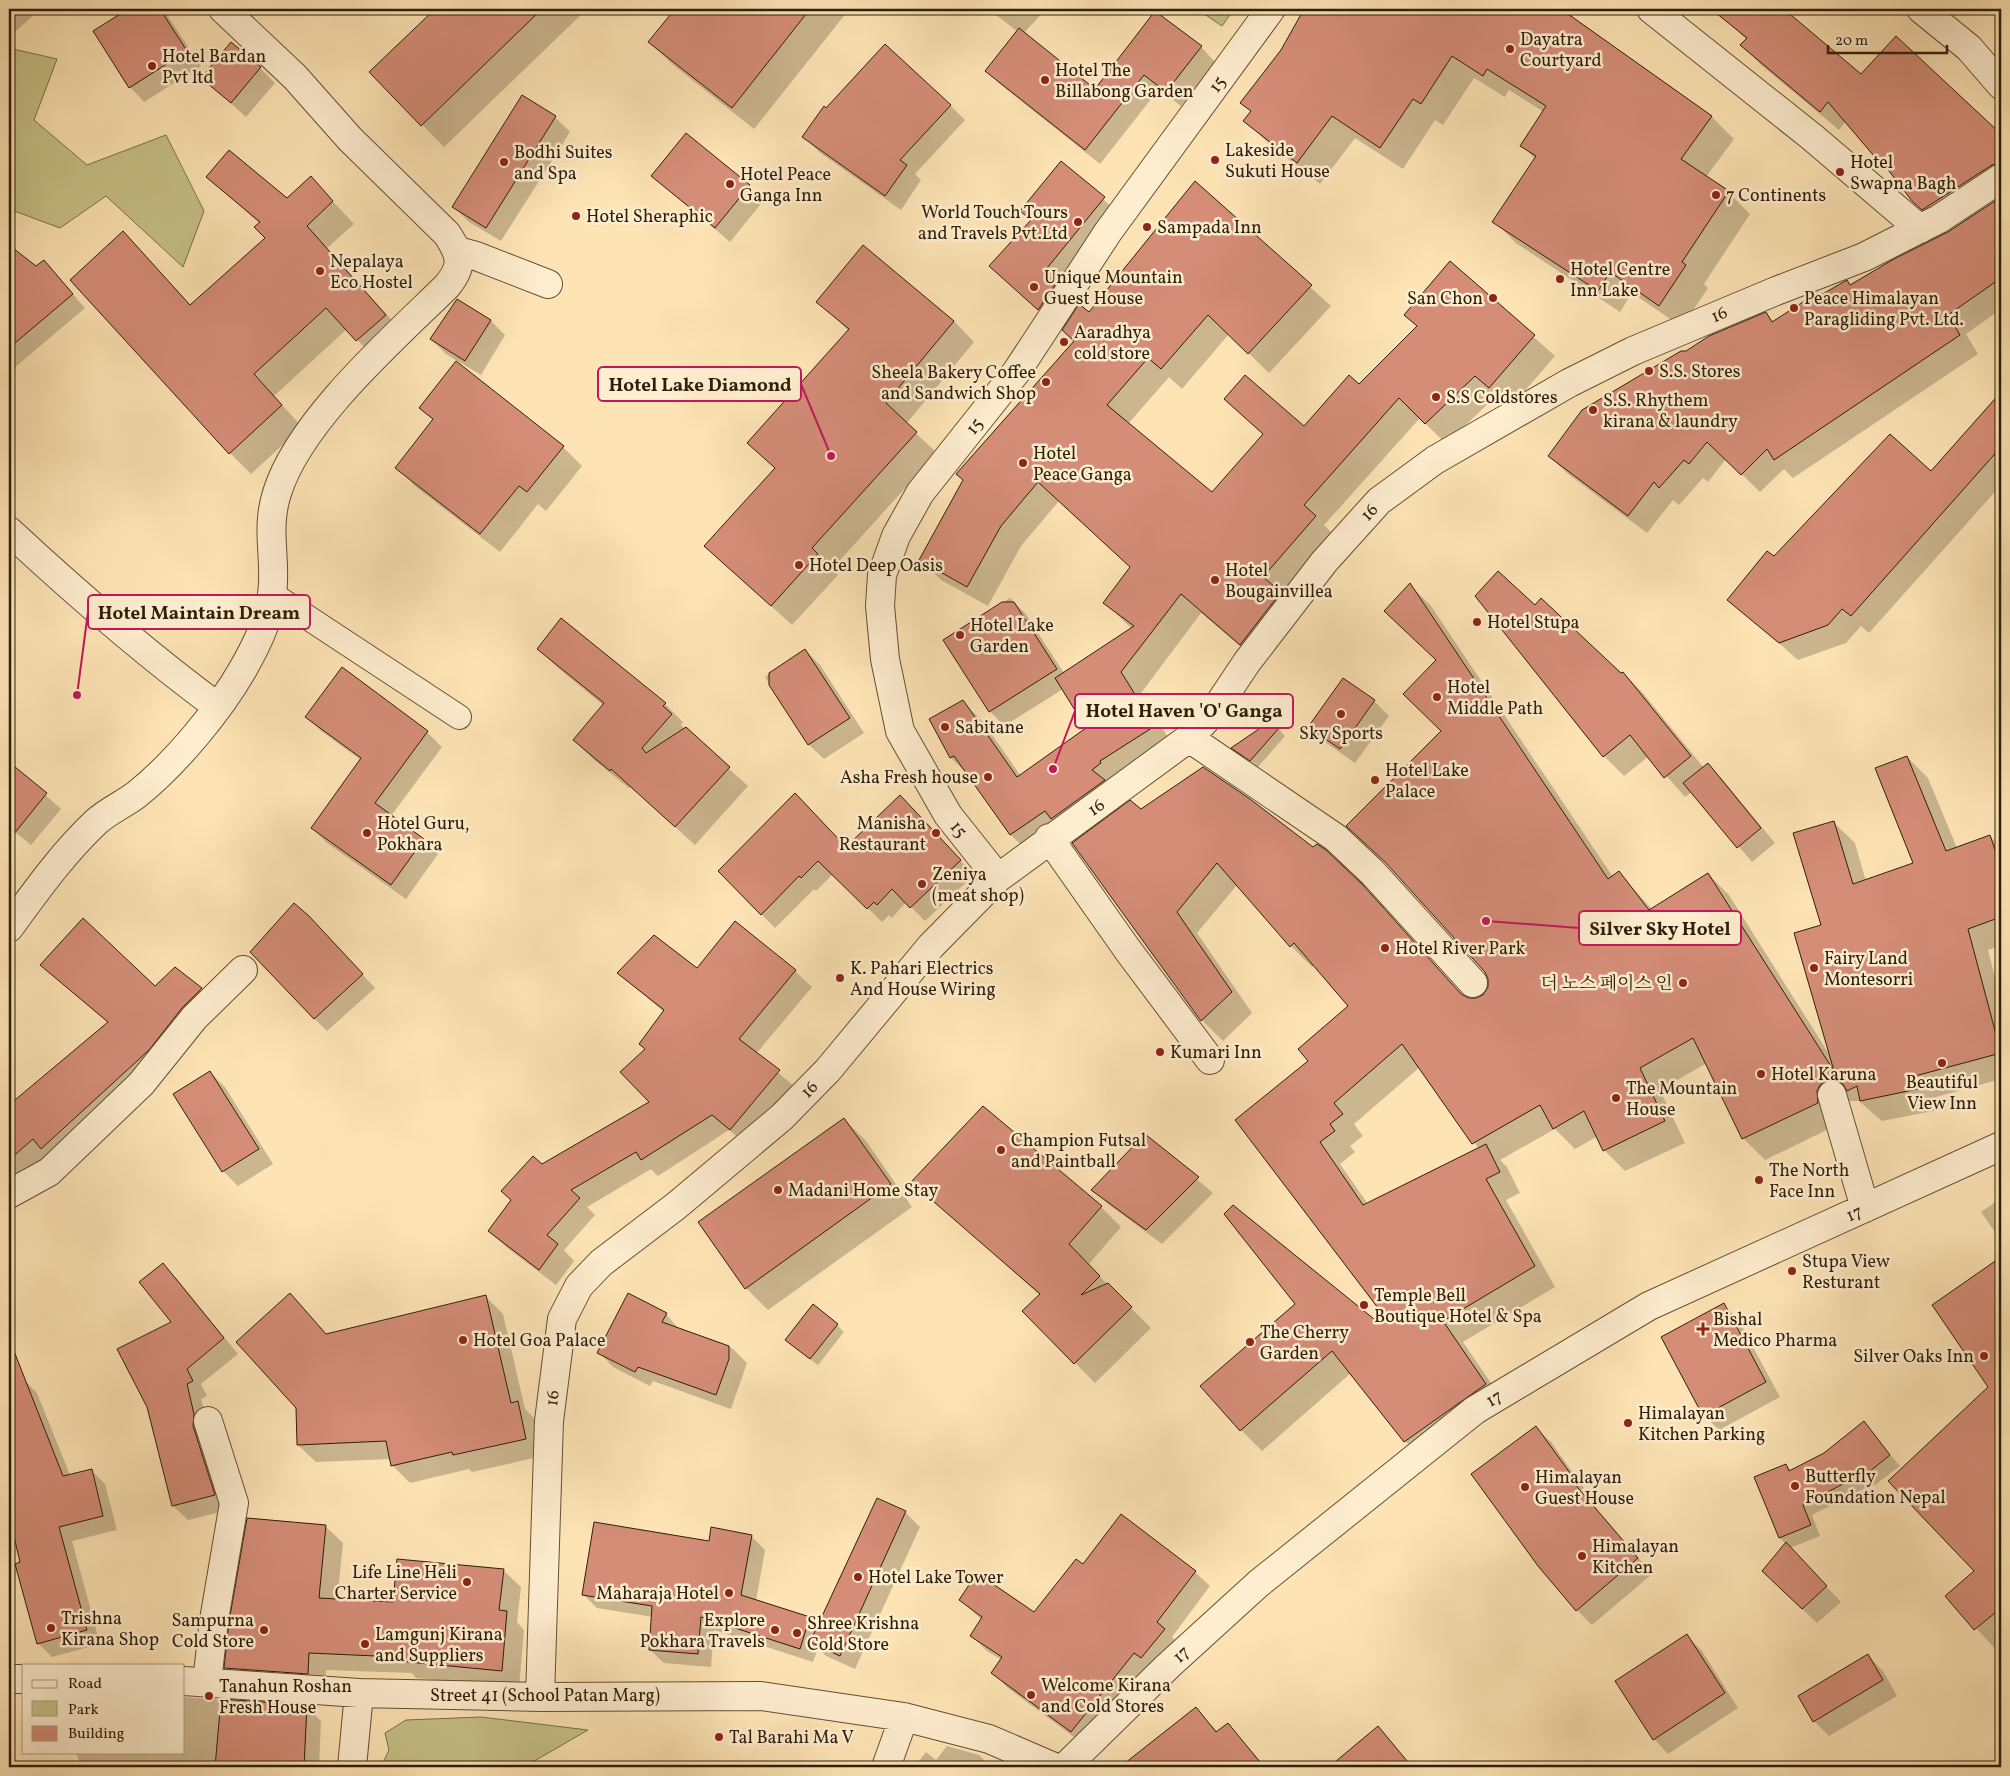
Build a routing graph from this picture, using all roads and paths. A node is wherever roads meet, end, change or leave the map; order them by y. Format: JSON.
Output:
{"nodes":[{"id":1,"x":223,"y":9,"type":"edge"},
{"id":2,"x":1271,"y":9,"type":"edge"},
{"id":3,"x":1651,"y":9,"type":"edge"},
{"id":4,"x":1921,"y":9,"type":"edge"},
{"id":5,"x":2001,"y":85,"type":"edge"},
{"id":6,"x":2001,"y":178,"type":"edge"},
{"id":7,"x":1920,"y":229,"type":"junction"},
{"id":8,"x":458,"y":251,"type":"junction"},
{"id":9,"x":548,"y":284,"type":"dead end"},
{"id":10,"x":9,"y":531,"type":"edge"},
{"id":11,"x":272,"y":594,"type":"junction"},
{"id":12,"x":218,"y":707,"type":"junction"},
{"id":13,"x":459,"y":717,"type":"dead end"},
{"id":14,"x":1189,"y":738,"type":"junction"},
{"id":15,"x":1050,"y":838,"type":"junction"},
{"id":16,"x":998,"y":878,"type":"junction"},
{"id":17,"x":9,"y":928,"type":"edge"},
{"id":18,"x":243,"y":970,"type":"dead end"},
{"id":19,"x":1473,"y":983,"type":"dead end"},
{"id":20,"x":1210,"y":1060,"type":"dead end"},
{"id":21,"x":1832,"y":1096,"type":"dead end"},
{"id":22,"x":2001,"y":1146,"type":"edge"},
{"id":23,"x":9,"y":1194,"type":"edge"},
{"id":24,"x":1866,"y":1208,"type":"junction"},
{"id":25,"x":208,"y":1421,"type":"dead end"},
{"id":26,"x":9,"y":1679,"type":"edge"},
{"id":27,"x":22,"y":1679,"type":"edge"},
{"id":28,"x":195,"y":1681,"type":"edge"},
{"id":29,"x":359,"y":1693,"type":"junction"},
{"id":30,"x":540,"y":1697,"type":"junction"},
{"id":31,"x":904,"y":1717,"type":"junction"},
{"id":32,"x":352,"y":1767,"type":"edge"},
{"id":33,"x":886,"y":1767,"type":"edge"},
{"id":34,"x":1054,"y":1767,"type":"edge"},
{"id":35,"x":1065,"y":1767,"type":"edge"}],
"edges":[{"from":1,"to":8,"type":"street"},
{"from":2,"to":16,"type":"street","name":"15","number":"15"},
{"from":3,"to":7,"type":"street"},
{"from":4,"to":5,"type":"street"},
{"from":6,"to":7,"type":"street","name":"16","number":"16"},
{"from":7,"to":14,"type":"street","name":"16","number":"16"},
{"from":8,"to":9,"type":"street"},
{"from":8,"to":11,"type":"street"},
{"from":10,"to":12,"type":"street"},
{"from":11,"to":12,"type":"street"},
{"from":11,"to":13,"type":"lane"},
{"from":12,"to":17,"type":"street"},
{"from":14,"to":15,"type":"street","name":"16","number":"16"},
{"from":14,"to":19,"type":"street"},
{"from":15,"to":16,"type":"street","name":"16","number":"16"},
{"from":15,"to":20,"type":"street"},
{"from":16,"to":30,"type":"street","name":"16","number":"16"},
{"from":18,"to":23,"type":"street"},
{"from":21,"to":24,"type":"street"},
{"from":22,"to":24,"type":"street","name":"17","number":"17"},
{"from":24,"to":35,"type":"street","name":"17","number":"17"},
{"from":25,"to":28,"type":"street"},
{"from":26,"to":27,"type":"street"},
{"from":28,"to":29,"type":"street","name":"Street 41 (School Patan Marg)"},
{"from":29,"to":30,"type":"street","name":"Street 41 (School Patan Marg)"},
{"from":29,"to":32,"type":"street"},
{"from":30,"to":31,"type":"street","name":"Street 41 (School Patan Marg)"},
{"from":31,"to":33,"type":"street"},
{"from":31,"to":34,"type":"street","name":"Street 41 (School Patan Marg)"}]}
